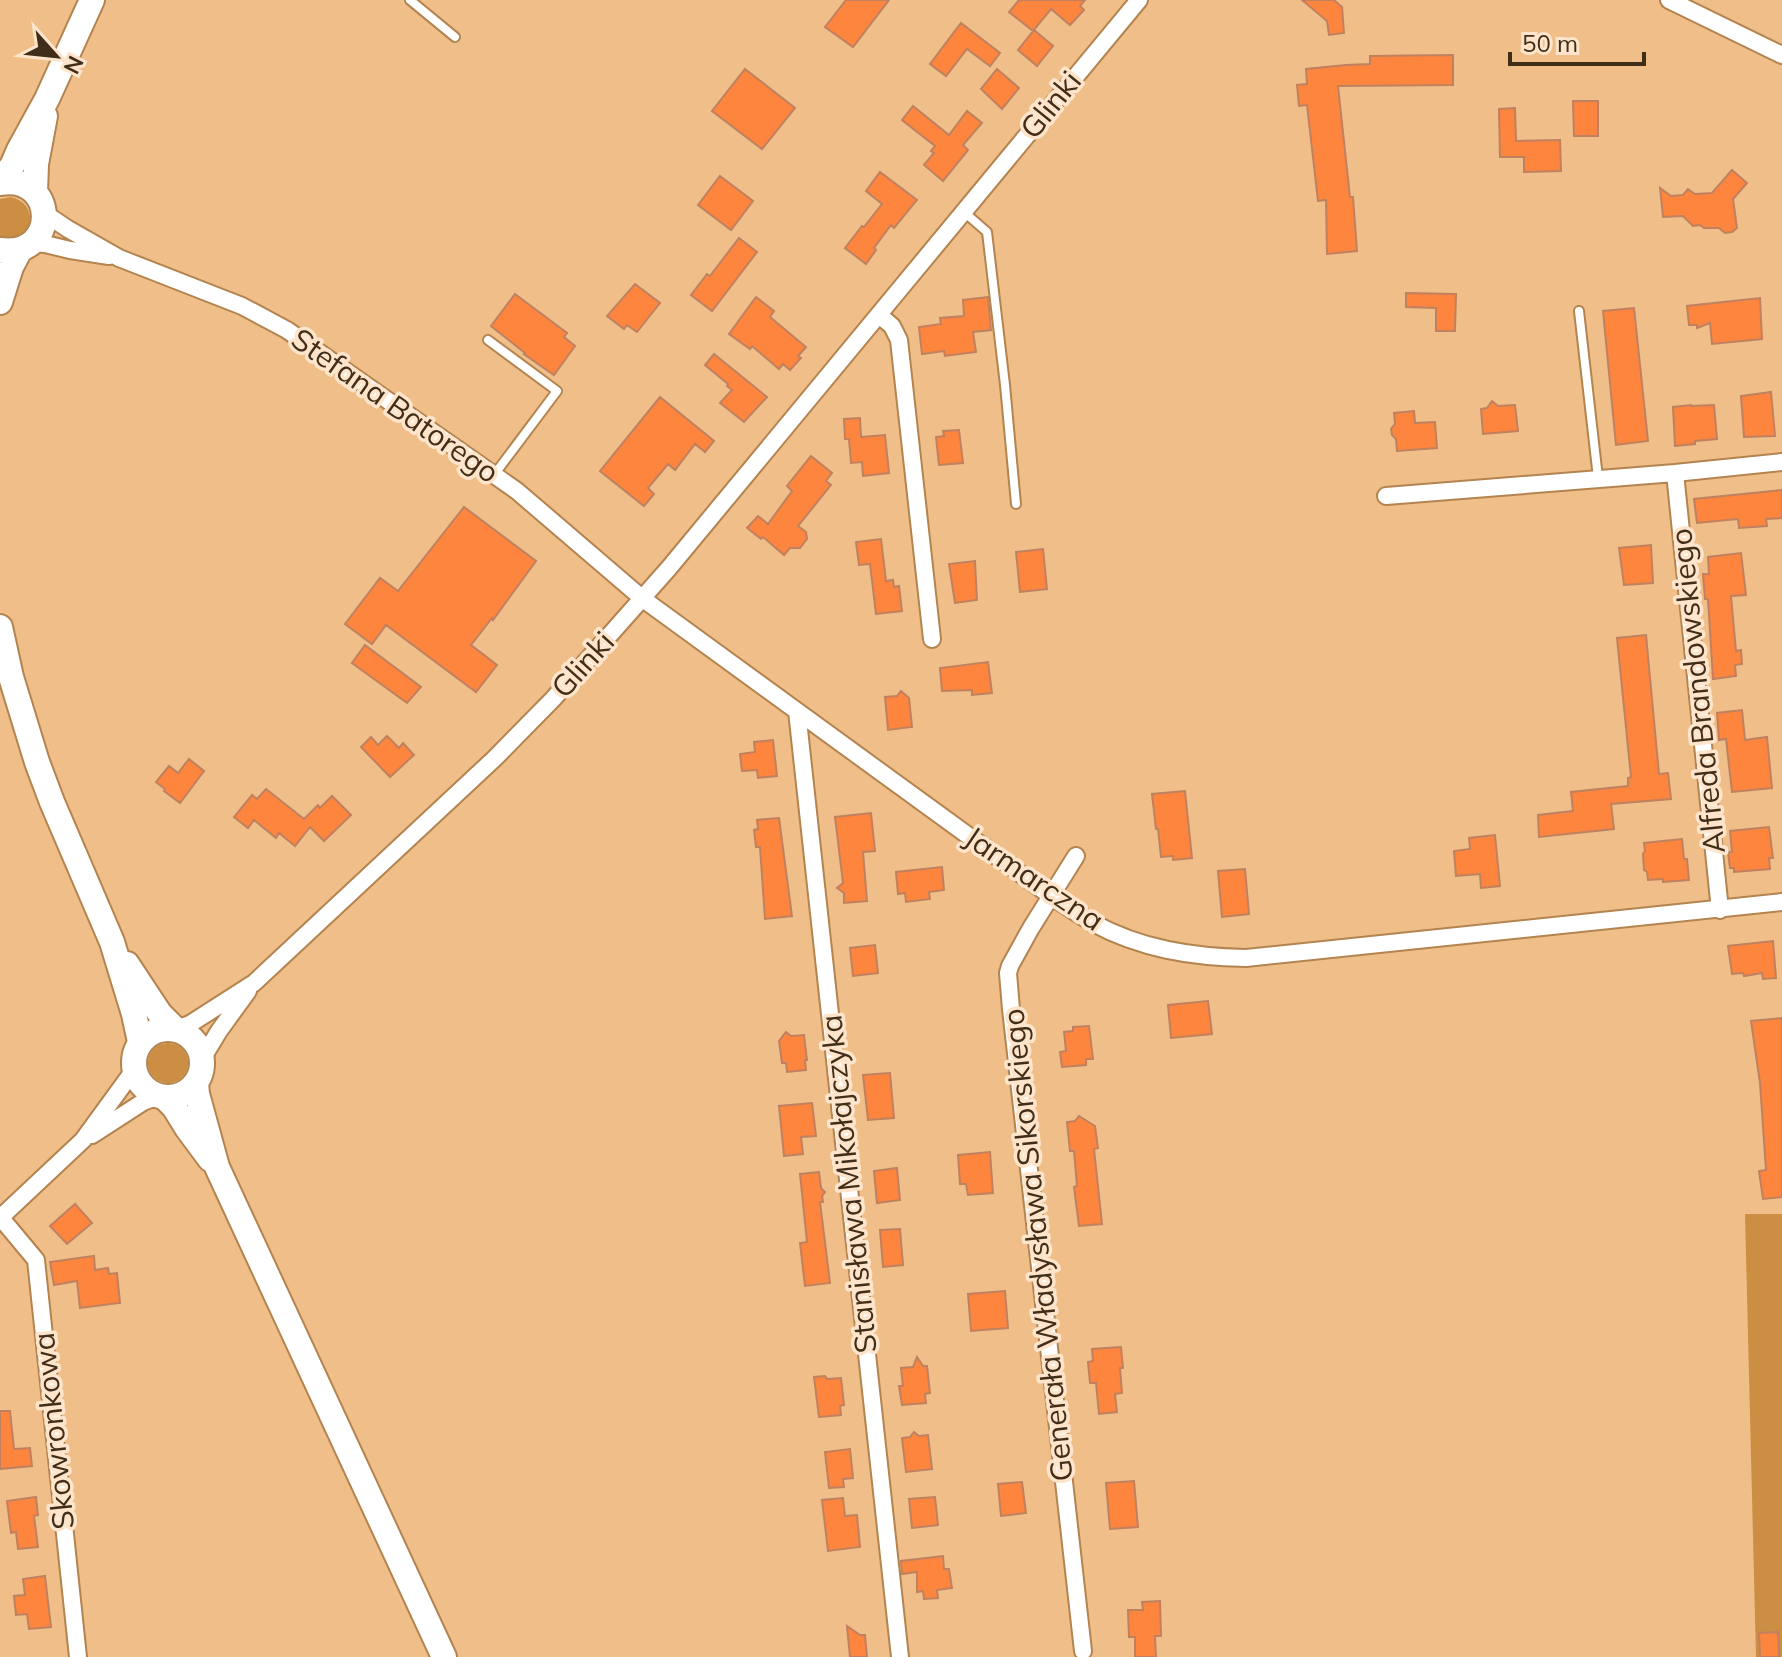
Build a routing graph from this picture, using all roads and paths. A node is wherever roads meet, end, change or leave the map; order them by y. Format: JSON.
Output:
{"nodes":[{"id":1,"x":92,"y":0,"type":"edge"},
{"id":2,"x":410,"y":0,"type":"edge"},
{"id":3,"x":1139,"y":0,"type":"edge"},
{"id":4,"x":1669,"y":0,"type":"edge"},
{"id":5,"x":455,"y":37,"type":"dead end"},
{"id":6,"x":1782,"y":55,"type":"edge"},
{"id":7,"x":47,"y":99,"type":"junction"},
{"id":8,"x":0,"y":182,"type":"edge"},
{"id":9,"x":40,"y":203,"type":"junction"},
{"id":10,"x":964,"y":212,"type":"junction"},
{"id":11,"x":17,"y":248,"type":"edge"},
{"id":12,"x":119,"y":258,"type":"junction"},
{"id":13,"x":0,"y":302,"type":"edge"},
{"id":14,"x":1579,"y":311,"type":"dead end"},
{"id":15,"x":879,"y":315,"type":"junction"},
{"id":16,"x":488,"y":340,"type":"dead end"},
{"id":17,"x":1782,"y":462,"type":"edge"},
{"id":18,"x":1675,"y":473,"type":"junction"},
{"id":19,"x":494,"y":475,"type":"junction"},
{"id":20,"x":1598,"y":479,"type":"junction"},
{"id":21,"x":1386,"y":496,"type":"dead end"},
{"id":22,"x":1016,"y":504,"type":"dead end"},
{"id":23,"x":643,"y":599,"type":"junction"},
{"id":24,"x":0,"y":627,"type":"edge"},
{"id":25,"x":932,"y":639,"type":"dead end"},
{"id":26,"x":797,"y":711,"type":"junction"},
{"id":27,"x":1076,"y":856,"type":"dead end"},
{"id":28,"x":1051,"y":896,"type":"junction"},
{"id":29,"x":1782,"y":902,"type":"edge"},
{"id":30,"x":1720,"y":910,"type":"junction"},
{"id":31,"x":112,"y":942,"type":"junction"},
{"id":32,"x":254,"y":983,"type":"junction"},
{"id":33,"x":175,"y":1029,"type":"junction"},
{"id":34,"x":140,"y":1042,"type":"junction"},
{"id":35,"x":134,"y":1070,"type":"junction"},
{"id":36,"x":199,"y":1071,"type":"junction"},
{"id":37,"x":162,"y":1097,"type":"junction"},
{"id":38,"x":83,"y":1140,"type":"junction"},
{"id":39,"x":217,"y":1167,"type":"junction"},
{"id":40,"x":0,"y":1218,"type":"edge"},
{"id":41,"x":1083,"y":1651,"type":"dead end"},
{"id":42,"x":78,"y":1657,"type":"edge"},
{"id":43,"x":444,"y":1657,"type":"edge"},
{"id":44,"x":900,"y":1657,"type":"edge"}],
"edges":[{"from":1,"to":7,"type":"main road"},
{"from":2,"to":5,"type":"lane"},
{"from":3,"to":10,"type":"street","name":"Glinki"},
{"from":4,"to":6,"type":"street"},
{"from":7,"to":8,"type":"main road"},
{"from":7,"to":9,"type":"main road"},
{"from":8,"to":9,"type":"main road"},
{"from":9,"to":11,"type":"main road"},
{"from":9,"to":12,"type":"street","name":"Stefana Batorego"},
{"from":10,"to":15,"type":"street","name":"Glinki"},
{"from":10,"to":22,"type":"lane"},
{"from":11,"to":12,"type":"street","name":"Stefana Batorego"},
{"from":11,"to":13,"type":"main road"},
{"from":12,"to":19,"type":"street","name":"Stefana Batorego"},
{"from":14,"to":20,"type":"lane"},
{"from":15,"to":23,"type":"street","name":"Glinki"},
{"from":15,"to":25,"type":"street"},
{"from":16,"to":19,"type":"lane"},
{"from":17,"to":18,"type":"street"},
{"from":18,"to":20,"type":"street"},
{"from":18,"to":30,"type":"street","name":"Alfreda Brandowskiego"},
{"from":19,"to":23,"type":"street","name":"Stefana Batorego"},
{"from":20,"to":21,"type":"street"},
{"from":23,"to":26,"type":"street","name":"Jarmarczna"},
{"from":23,"to":32,"type":"street","name":"Glinki"},
{"from":24,"to":31,"type":"main road"},
{"from":26,"to":28,"type":"street","name":"Jarmarczna"},
{"from":26,"to":44,"type":"street","name":"Stanisława Mikołajczyka"},
{"from":27,"to":28,"type":"street","name":"Generała Władysława Sikorskiego"},
{"from":28,"to":30,"type":"street","name":"Jarmarczna"},
{"from":28,"to":41,"type":"street","name":"Generała Władysława Sikorskiego"},
{"from":29,"to":30,"type":"street","name":"Jarmarczna"},
{"from":31,"to":33,"type":"main road"},
{"from":31,"to":34,"type":"main road"},
{"from":32,"to":33,"type":"street","name":"Glinki"},
{"from":32,"to":36,"type":"street","name":"Glinki"},
{"from":33,"to":34,"type":"main road"},
{"from":33,"to":36,"type":"main road"},
{"from":34,"to":35,"type":"main road"},
{"from":35,"to":37,"type":"main road"},
{"from":35,"to":38,"type":"street"},
{"from":36,"to":37,"type":"main road"},
{"from":36,"to":39,"type":"main road"},
{"from":37,"to":38,"type":"street"},
{"from":37,"to":39,"type":"main road"},
{"from":38,"to":40,"type":"street"},
{"from":39,"to":43,"type":"main road"},
{"from":40,"to":42,"type":"street","name":"Skowronkowa"}]}
